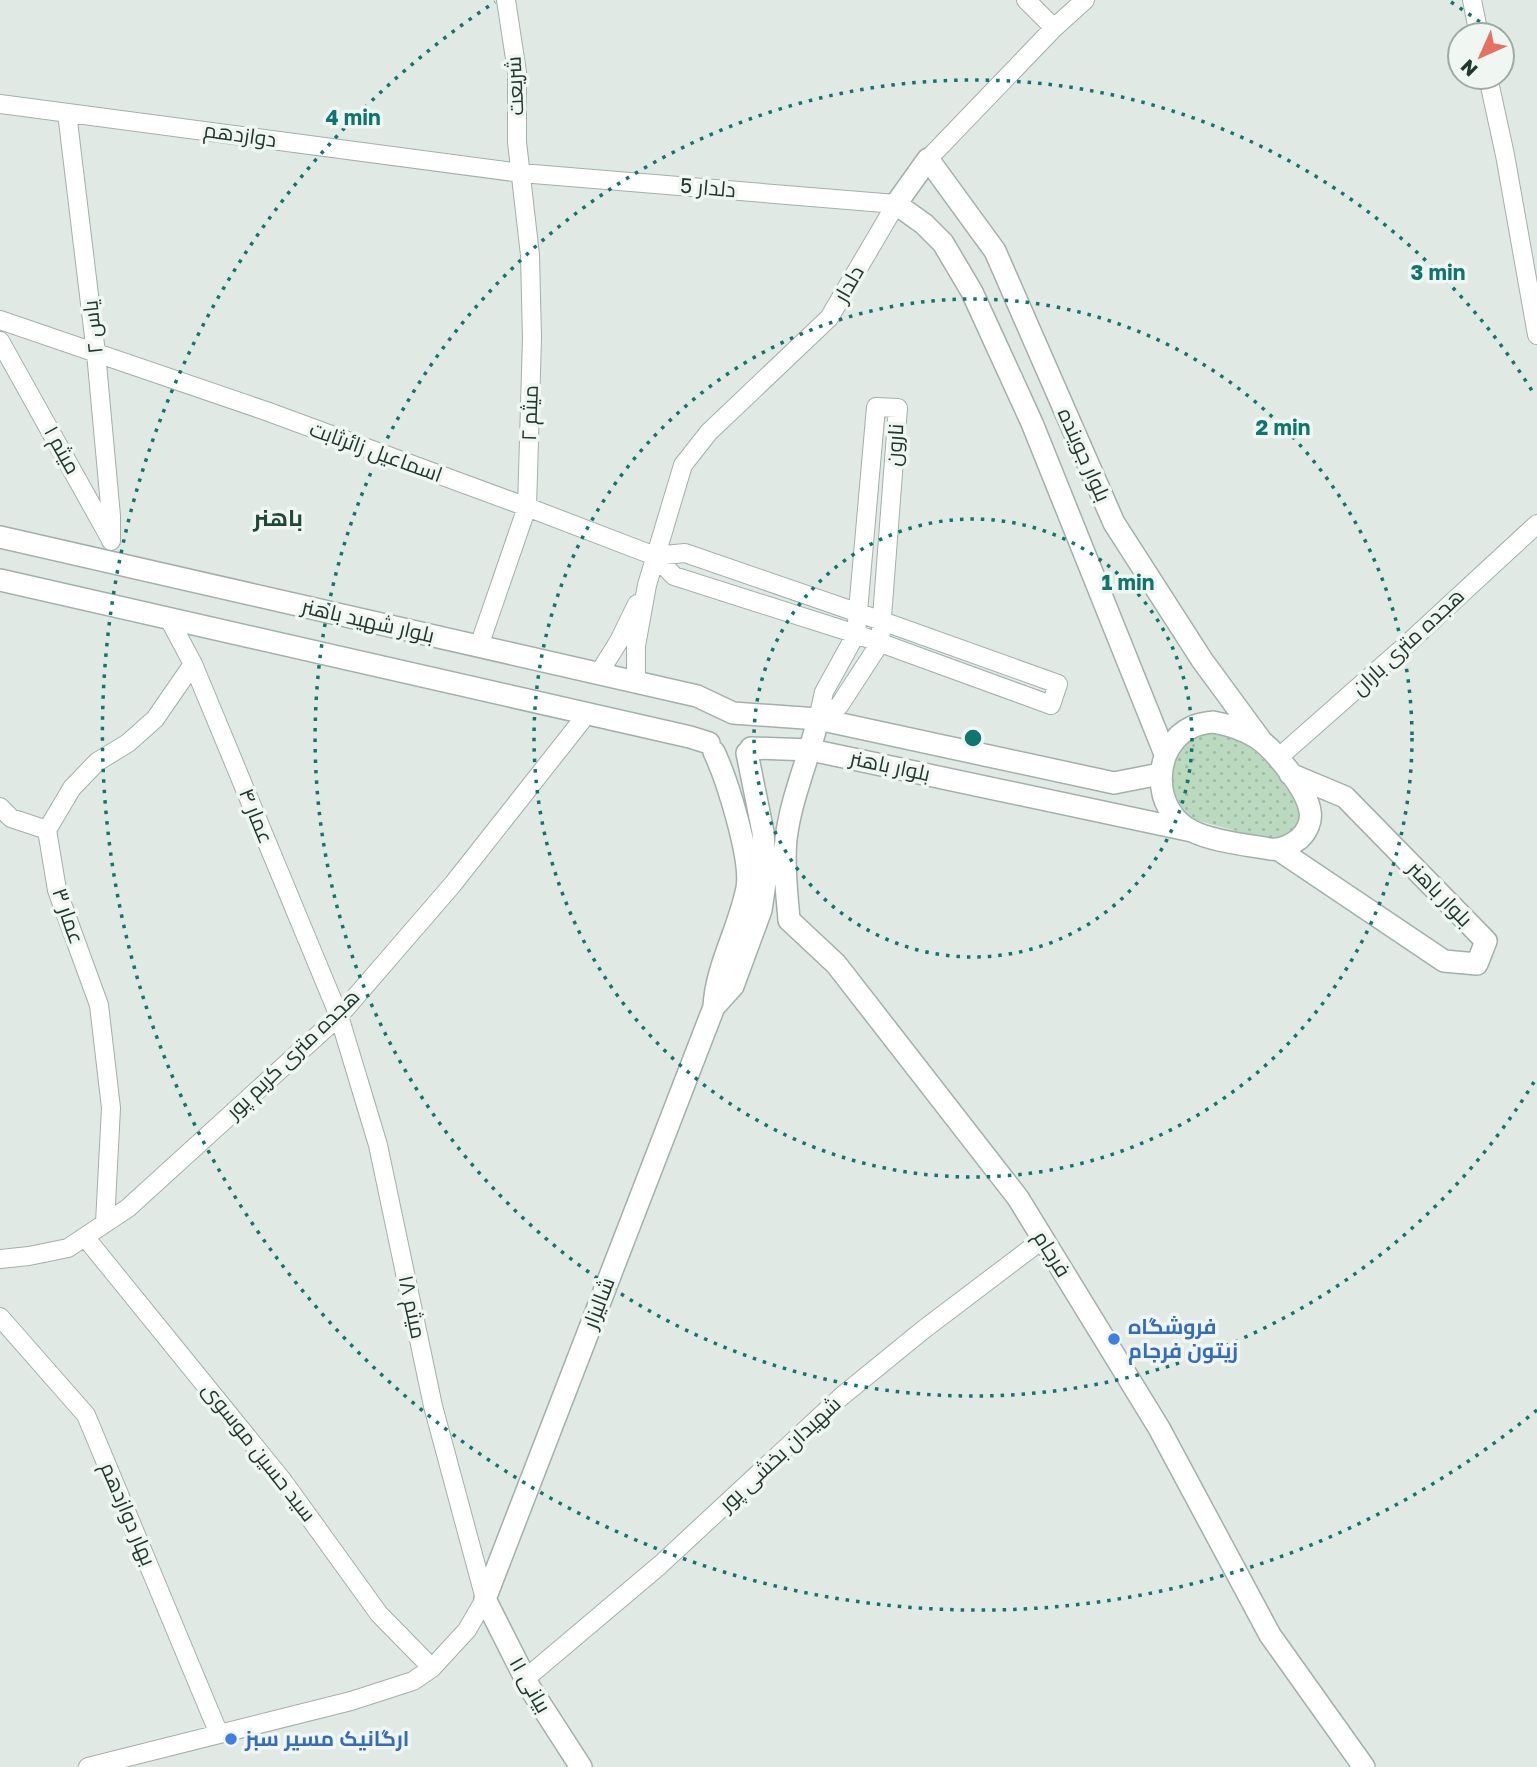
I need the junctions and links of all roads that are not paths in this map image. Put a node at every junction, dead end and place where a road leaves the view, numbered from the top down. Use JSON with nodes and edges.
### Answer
{"nodes":[{"id":1,"x":506,"y":0,"type":"edge"},
{"id":2,"x":1026,"y":0,"type":"edge"},
{"id":3,"x":1085,"y":0,"type":"edge"},
{"id":4,"x":1472,"y":0,"type":"edge"},
{"id":5,"x":1476,"y":21,"type":"edge"},
{"id":6,"x":1054,"y":28,"type":"junction"},
{"id":7,"x":1491,"y":91,"type":"edge"},
{"id":8,"x":0,"y":104,"type":"edge"},
{"id":9,"x":67,"y":113,"type":"junction"},
{"id":10,"x":928,"y":159,"type":"junction"},
{"id":11,"x":521,"y":173,"type":"junction"},
{"id":12,"x":896,"y":204,"type":"junction"},
{"id":13,"x":0,"y":320,"type":"edge"},
{"id":14,"x":1537,"y":335,"type":"edge"},
{"id":15,"x":0,"y":341,"type":"edge"},
{"id":16,"x":96,"y":353,"type":"junction"},
{"id":17,"x":527,"y":507,"type":"junction"},
{"id":18,"x":1537,"y":524,"type":"edge"},
{"id":19,"x":0,"y":537,"type":"edge"},
{"id":20,"x":112,"y":552,"type":"junction"},
{"id":21,"x":655,"y":556,"type":"junction"},
{"id":22,"x":0,"y":580,"type":"edge"},
{"id":23,"x":647,"y":585,"type":"junction"},
{"id":24,"x":858,"y":613,"type":"junction"},
{"id":25,"x":169,"y":619,"type":"junction"},
{"id":26,"x":882,"y":621,"type":"junction"},
{"id":27,"x":856,"y":634,"type":"junction"},
{"id":28,"x":880,"y":643,"type":"junction"},
{"id":29,"x":479,"y":646,"type":"junction"},
{"id":30,"x":193,"y":664,"type":"junction"},
{"id":31,"x":599,"y":673,"type":"junction"},
{"id":32,"x":636,"y":682,"type":"junction"},
{"id":33,"x":733,"y":713,"type":"junction"},
{"id":34,"x":587,"y":714,"type":"junction"},
{"id":35,"x":818,"y":719,"type":"junction"},
{"id":36,"x":1259,"y":739,"type":"junction"},
{"id":37,"x":711,"y":748,"type":"junction"},
{"id":38,"x":811,"y":750,"type":"junction"},
{"id":39,"x":749,"y":751,"type":"junction"},
{"id":40,"x":1163,"y":764,"type":"junction"},
{"id":41,"x":1284,"y":766,"type":"junction"},
{"id":42,"x":0,"y":807,"type":"edge"},
{"id":43,"x":47,"y":830,"type":"junction"},
{"id":44,"x":1192,"y":831,"type":"junction"},
{"id":45,"x":1279,"y":850,"type":"junction"},
{"id":46,"x":751,"y":906,"type":"junction"},
{"id":47,"x":789,"y":920,"type":"junction"},
{"id":48,"x":339,"y":1016,"type":"junction"},
{"id":49,"x":104,"y":1223,"type":"junction"},
{"id":50,"x":85,"y":1237,"type":"junction"},
{"id":51,"x":1043,"y":1239,"type":"junction"},
{"id":52,"x":0,"y":1259,"type":"edge"},
{"id":53,"x":0,"y":1317,"type":"edge"},
{"id":54,"x":485,"y":1599,"type":"junction"},
{"id":55,"x":432,"y":1668,"type":"junction"},
{"id":56,"x":525,"y":1679,"type":"junction"},
{"id":57,"x":219,"y":1734,"type":"junction"},
{"id":58,"x":88,"y":1767,"type":"edge"},
{"id":59,"x":581,"y":1767,"type":"edge"},
{"id":60,"x":1364,"y":1767,"type":"edge"}],
"edges":[{"from":1,"to":11,"type":"street","name":"شریعت"},
{"from":2,"to":6,"type":"street"},
{"from":3,"to":6,"type":"street","name":"دلدار"},
{"from":4,"to":5,"type":"street"},
{"from":6,"to":10,"type":"street","name":"دلدار"},
{"from":7,"to":14,"type":"street"},
{"from":8,"to":9,"type":"street","name":"دوازدهم"},
{"from":9,"to":11,"type":"street","name":"دوازدهم"},
{"from":9,"to":16,"type":"street","name":"یاس ۲"},
{"from":10,"to":12,"type":"street","name":"دلدار"},
{"from":10,"to":36,"type":"street","name":"بلوار جوینده"},
{"from":11,"to":12,"type":"street","name":"دلدار 5"},
{"from":11,"to":17,"type":"street","name":"میثم ۲"},
{"from":12,"to":21,"type":"street","name":"دلدار"},
{"from":12,"to":40,"type":"street","name":"بلوار جوینده"},
{"from":13,"to":16,"type":"street","name":"اسماعیل زائرثابت"},
{"from":15,"to":20,"type":"street","name":"میثم ۱"},
{"from":16,"to":17,"type":"street","name":"اسماعیل زائرثابت"},
{"from":16,"to":20,"type":"street","name":"یاس ۲"},
{"from":17,"to":21,"type":"street","name":"اسماعیل زائرثابت"},
{"from":17,"to":29,"type":"street","name":"میثم ۲"},
{"from":18,"to":41,"type":"street","name":"هجده متری باران"},
{"from":19,"to":20,"type":"street","name":"بلوار شهید باهنر"},
{"from":20,"to":29,"type":"street","name":"بلوار شهید باهنر"},
{"from":21,"to":23,"type":"street","name":"دلدار"},
{"from":21,"to":24,"type":"street"},
{"from":21,"to":27,"type":"street"},
{"from":22,"to":25,"type":"street","name":"بلوار شهید باهنر"},
{"from":23,"to":31,"type":"street"},
{"from":23,"to":32,"type":"street"},
{"from":24,"to":26,"type":"street"},
{"from":24,"to":26,"type":"street","name":"نارون"},
{"from":24,"to":27,"type":"street","name":"نارون"},
{"from":25,"to":30,"type":"street","name":"عمار ۴"},
{"from":25,"to":34,"type":"street","name":"بلوار شهید باهنر"},
{"from":26,"to":28,"type":"street","name":"نارون"},
{"from":26,"to":28,"type":"street"},
{"from":27,"to":28,"type":"street"},
{"from":27,"to":35,"type":"street","name":"نارون"},
{"from":28,"to":35,"type":"street","name":"نارون"},
{"from":29,"to":31,"type":"street","name":"بلوار شهید باهنر"},
{"from":30,"to":43,"type":"street"},
{"from":30,"to":48,"type":"street","name":"عمار ۴"},
{"from":31,"to":32,"type":"street","name":"بلوار شهید باهنر"},
{"from":32,"to":33,"type":"street","name":"بلوار شهید باهنر"},
{"from":33,"to":35,"type":"street","name":"بلوار باهنر"},
{"from":33,"to":37,"type":"street"},
{"from":33,"to":39,"type":"street"},
{"from":34,"to":37,"type":"street","name":"بلوار شهید باهنر"},
{"from":34,"to":48,"type":"street","name":"هجده متری کریم پور"},
{"from":35,"to":38,"type":"street"},
{"from":35,"to":40,"type":"street","name":"بلوار باهنر"},
{"from":36,"to":40,"type":"street"},
{"from":36,"to":41,"type":"street"},
{"from":37,"to":39,"type":"street"},
{"from":37,"to":46,"type":"street","name":"شالیزار"},
{"from":38,"to":39,"type":"street","name":"بلوار باهنر"},
{"from":38,"to":44,"type":"street","name":"بلوار باهنر"},
{"from":38,"to":47,"type":"street"},
{"from":39,"to":46,"type":"street","name":"شالیزار"},
{"from":40,"to":44,"type":"street"},
{"from":41,"to":45,"type":"street"},
{"from":41,"to":45,"type":"street","name":"بلوار باهنر"},
{"from":42,"to":43,"type":"street"},
{"from":43,"to":49,"type":"street","name":"عمار ۳"},
{"from":44,"to":45,"type":"street"},
{"from":46,"to":47,"type":"street"},
{"from":46,"to":54,"type":"street","name":"شالیزار"},
{"from":47,"to":51,"type":"street","name":"فرجام"},
{"from":48,"to":49,"type":"street","name":"هجده متری کریم پور"},
{"from":48,"to":54,"type":"street","name":"میثم ۱۸"},
{"from":49,"to":50,"type":"street","name":"هجده متری کریم پور"},
{"from":50,"to":52,"type":"street","name":"هجده متری کریم پور"},
{"from":50,"to":55,"type":"street","name":"سید حسین موسوی"},
{"from":51,"to":56,"type":"street","name":"شهیدان بخشی پور"},
{"from":51,"to":60,"type":"street","name":"فرجام"},
{"from":53,"to":57,"type":"street","name":"بهار دوازدهم"},
{"from":54,"to":55,"type":"street"},
{"from":54,"to":56,"type":"street","name":"بیانی ۱۱"},
{"from":55,"to":57,"type":"street"},
{"from":56,"to":59,"type":"street","name":"بیانی ۱۱"},
{"from":57,"to":58,"type":"street"}]}
